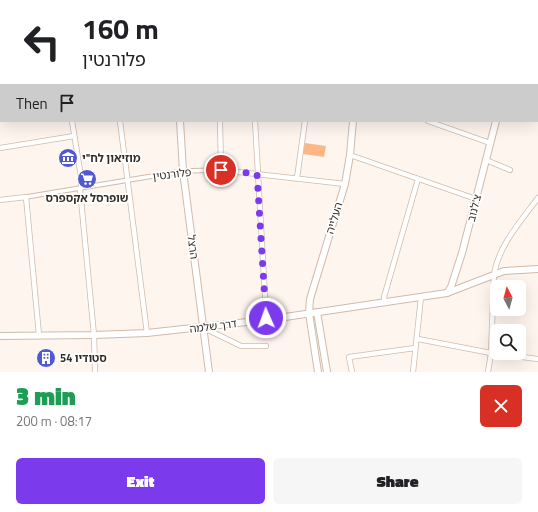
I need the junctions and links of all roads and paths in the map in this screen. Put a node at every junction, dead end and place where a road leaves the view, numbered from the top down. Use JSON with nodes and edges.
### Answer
{"nodes":[{"id":1,"x":72,"y":122,"type":"edge"},
{"id":2,"x":120,"y":122,"type":"edge"},
{"id":3,"x":180,"y":122,"type":"edge"},
{"id":4,"x":220,"y":122,"type":"edge"},
{"id":5,"x":255,"y":122,"type":"edge"},
{"id":6,"x":305,"y":122,"type":"edge"},
{"id":7,"x":353,"y":122,"type":"edge"},
{"id":8,"x":431,"y":122,"type":"edge"},
{"id":9,"x":496,"y":122,"type":"edge"},
{"id":10,"x":74,"y":136,"type":"junction"},
{"id":11,"x":490,"y":143,"type":"junction"},
{"id":12,"x":0,"y":148,"type":"edge"},
{"id":13,"x":350,"y":155,"type":"junction"},
{"id":14,"x":486,"y":160,"type":"junction"},
{"id":15,"x":221,"y":170,"type":"junction"},
{"id":16,"x":510,"y":170,"type":"dead end"},
{"id":17,"x":183,"y":171,"type":"junction"},
{"id":18,"x":257,"y":174,"type":"junction"},
{"id":19,"x":297,"y":178,"type":"junction"},
{"id":20,"x":128,"y":179,"type":"junction"},
{"id":21,"x":418,"y":179,"type":"junction"},
{"id":22,"x":345,"y":184,"type":"junction"},
{"id":23,"x":80,"y":189,"type":"junction"},
{"id":24,"x":26,"y":197,"type":"junction"},
{"id":25,"x":538,"y":198,"type":"edge"},
{"id":26,"x":476,"y":199,"type":"junction"},
{"id":27,"x":0,"y":200,"type":"edge"},
{"id":28,"x":537,"y":269,"type":"edge"},
{"id":29,"x":494,"y":274,"type":"junction"},
{"id":30,"x":494,"y":280,"type":"edge"},
{"id":31,"x":469,"y":284,"type":"junction"},
{"id":32,"x":451,"y":287,"type":"junction"},
{"id":33,"x":447,"y":293,"type":"junction"},
{"id":34,"x":421,"y":297,"type":"junction"},
{"id":35,"x":385,"y":302,"type":"junction"},
{"id":36,"x":317,"y":312,"type":"junction"},
{"id":37,"x":309,"y":313,"type":"junction"},
{"id":38,"x":265,"y":320,"type":"junction"},
{"id":39,"x":204,"y":328,"type":"junction"},
{"id":40,"x":148,"y":333,"type":"junction"},
{"id":41,"x":39,"y":335,"type":"junction"},
{"id":42,"x":0,"y":336,"type":"edge"},
{"id":43,"x":94,"y":336,"type":"junction"},
{"id":44,"x":418,"y":339,"type":"junction"},
{"id":45,"x":266,"y":346,"type":"dead end"},
{"id":46,"x":415,"y":348,"type":"junction"},
{"id":47,"x":490,"y":353,"type":"joint"},
{"id":48,"x":526,"y":358,"type":"edge"},
{"id":49,"x":538,"y":359,"type":"edge"},
{"id":50,"x":95,"y":372,"type":"edge"},
{"id":51,"x":209,"y":372,"type":"edge"},
{"id":52,"x":318,"y":372,"type":"edge"},
{"id":53,"x":327,"y":372,"type":"edge"},
{"id":54,"x":352,"y":372,"type":"edge"},
{"id":55,"x":413,"y":372,"type":"edge"},
{"id":56,"x":488,"y":372,"type":"edge"}],
"edges":[{"from":1,"to":10,"type":"street"},
{"from":2,"to":20,"type":"street"},
{"from":3,"to":17,"type":"street","name":"הרצל"},
{"from":4,"to":15,"type":"street"},
{"from":5,"to":18,"type":"street"},
{"from":6,"to":19,"type":"street"},
{"from":7,"to":13,"type":"street","name":"העלייה"},
{"from":8,"to":11,"type":"street"},
{"from":9,"to":11,"type":"street","name":"צ'לנוב"},
{"from":10,"to":12,"type":"street"},
{"from":10,"to":23,"type":"street"},
{"from":11,"to":14,"type":"street","name":"צ'לנוב"},
{"from":13,"to":21,"type":"street"},
{"from":13,"to":22,"type":"street","name":"העלייה"},
{"from":14,"to":16,"type":"street"},
{"from":14,"to":26,"type":"street","name":"צ'לנוב"},
{"from":15,"to":17,"type":"street","name":"פלורנטין"},
{"from":15,"to":18,"type":"street","name":"פלורנטין"},
{"from":17,"to":20,"type":"street","name":"פלורנטין"},
{"from":17,"to":39,"type":"street","name":"הרצל"},
{"from":18,"to":19,"type":"street","name":"פלורנטין"},
{"from":18,"to":38,"type":"street"},
{"from":19,"to":22,"type":"street","name":"פלורנטין"},
{"from":20,"to":23,"type":"street","name":"פלורנטין"},
{"from":20,"to":40,"type":"street"},
{"from":21,"to":26,"type":"street"},
{"from":21,"to":35,"type":"street"},
{"from":22,"to":37,"type":"street","name":"העלייה"},
{"from":23,"to":24,"type":"street","name":"פלורנטין"},
{"from":23,"to":43,"type":"street"},
{"from":24,"to":27,"type":"street","name":"פלורנטין"},
{"from":24,"to":41,"type":"street"},
{"from":25,"to":29,"type":"street"},
{"from":26,"to":32,"type":"street","name":"צ'לנוב"},
{"from":28,"to":29,"type":"street","name":"דרך שלמה"},
{"from":29,"to":30,"type":"street"},
{"from":29,"to":31,"type":"street","name":"דרך שלמה"},
{"from":31,"to":32,"type":"street","name":"דרך שלמה"},
{"from":31,"to":33,"type":"street","name":"דרך שלמה"},
{"from":32,"to":33,"type":"street","name":"צ'לנוב"},
{"from":33,"to":34,"type":"street","name":"דרך שלמה"},
{"from":34,"to":35,"type":"street","name":"דרך שלמה"},
{"from":34,"to":44,"type":"street"},
{"from":35,"to":36,"type":"street","name":"דרך שלמה"},
{"from":36,"to":37,"type":"street","name":"דרך שלמה"},
{"from":36,"to":53,"type":"street"},
{"from":37,"to":38,"type":"street","name":"דרך שלמה"},
{"from":37,"to":52,"type":"street","name":"העלייה"},
{"from":38,"to":39,"type":"street","name":"דרך שלמה"},
{"from":39,"to":40,"type":"street","name":"דרך שלמה"},
{"from":39,"to":45,"type":"street"},
{"from":39,"to":51,"type":"street","name":"הרצל"},
{"from":40,"to":43,"type":"street","name":"דרך שלמה"},
{"from":41,"to":42,"type":"street","name":"דרך שלמה"},
{"from":41,"to":43,"type":"street","name":"דרך שלמה"},
{"from":43,"to":50,"type":"street"},
{"from":44,"to":46,"type":"street"},
{"from":44,"to":47,"type":"street"},
{"from":46,"to":54,"type":"street"},
{"from":46,"to":55,"type":"street"},
{"from":47,"to":56,"type":"street"},
{"from":48,"to":49,"type":"street"}]}
